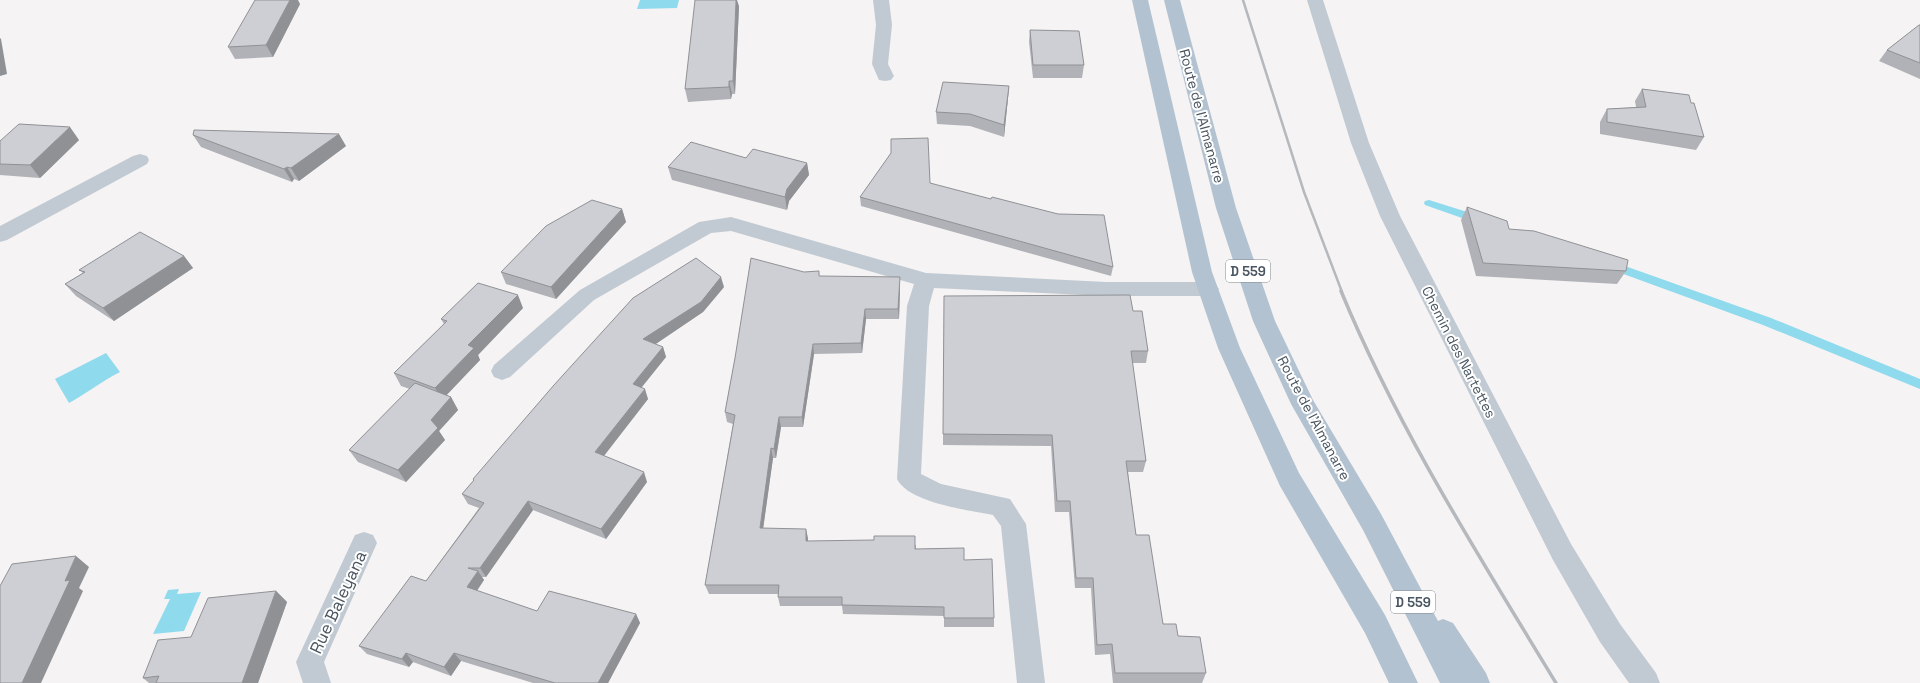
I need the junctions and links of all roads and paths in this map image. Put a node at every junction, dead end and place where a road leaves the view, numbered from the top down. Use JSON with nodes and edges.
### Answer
{"nodes":[{"id":1,"x":881,"y":0,"type":"edge"},
{"id":2,"x":1140,"y":0,"type":"edge"},
{"id":3,"x":1172,"y":0,"type":"edge"},
{"id":4,"x":1315,"y":0,"type":"edge"},
{"id":5,"x":885,"y":76,"type":"dead end"},
{"id":6,"x":140,"y":160,"type":"dead end"},
{"id":7,"x":0,"y":235,"type":"edge"},
{"id":8,"x":926,"y":280,"type":"junction"},
{"id":9,"x":1208,"y":289,"type":"junction"},
{"id":10,"x":502,"y":371,"type":"dead end"},
{"id":11,"x":1372,"y":522,"type":"junction"},
{"id":12,"x":364,"y":543,"type":"dead end"},
{"id":13,"x":317,"y":683,"type":"edge"},
{"id":14,"x":1032,"y":683,"type":"edge"},
{"id":15,"x":1404,"y":683,"type":"edge"},
{"id":16,"x":1455,"y":683,"type":"edge"},
{"id":17,"x":1476,"y":683,"type":"edge"},
{"id":18,"x":1646,"y":683,"type":"edge"}],
"edges":[{"from":1,"to":5,"type":"street"},
{"from":2,"to":9,"type":"main road","number":"D 559"},
{"from":3,"to":11,"type":"main road","name":"Route de l'Almanarre","number":"D 559"},
{"from":4,"to":18,"type":"street","name":"Chemin des Nartettes"},
{"from":6,"to":7,"type":"street"},
{"from":8,"to":9,"type":"street"},
{"from":8,"to":10,"type":"street"},
{"from":8,"to":14,"type":"street"},
{"from":9,"to":15,"type":"main road","number":"D 559"},
{"from":11,"to":16,"type":"main road","name":"Route de l'Almanarre","number":"D 559"},
{"from":11,"to":17,"type":"main road"},
{"from":12,"to":13,"type":"street","name":"Rue Baleyana"}]}
